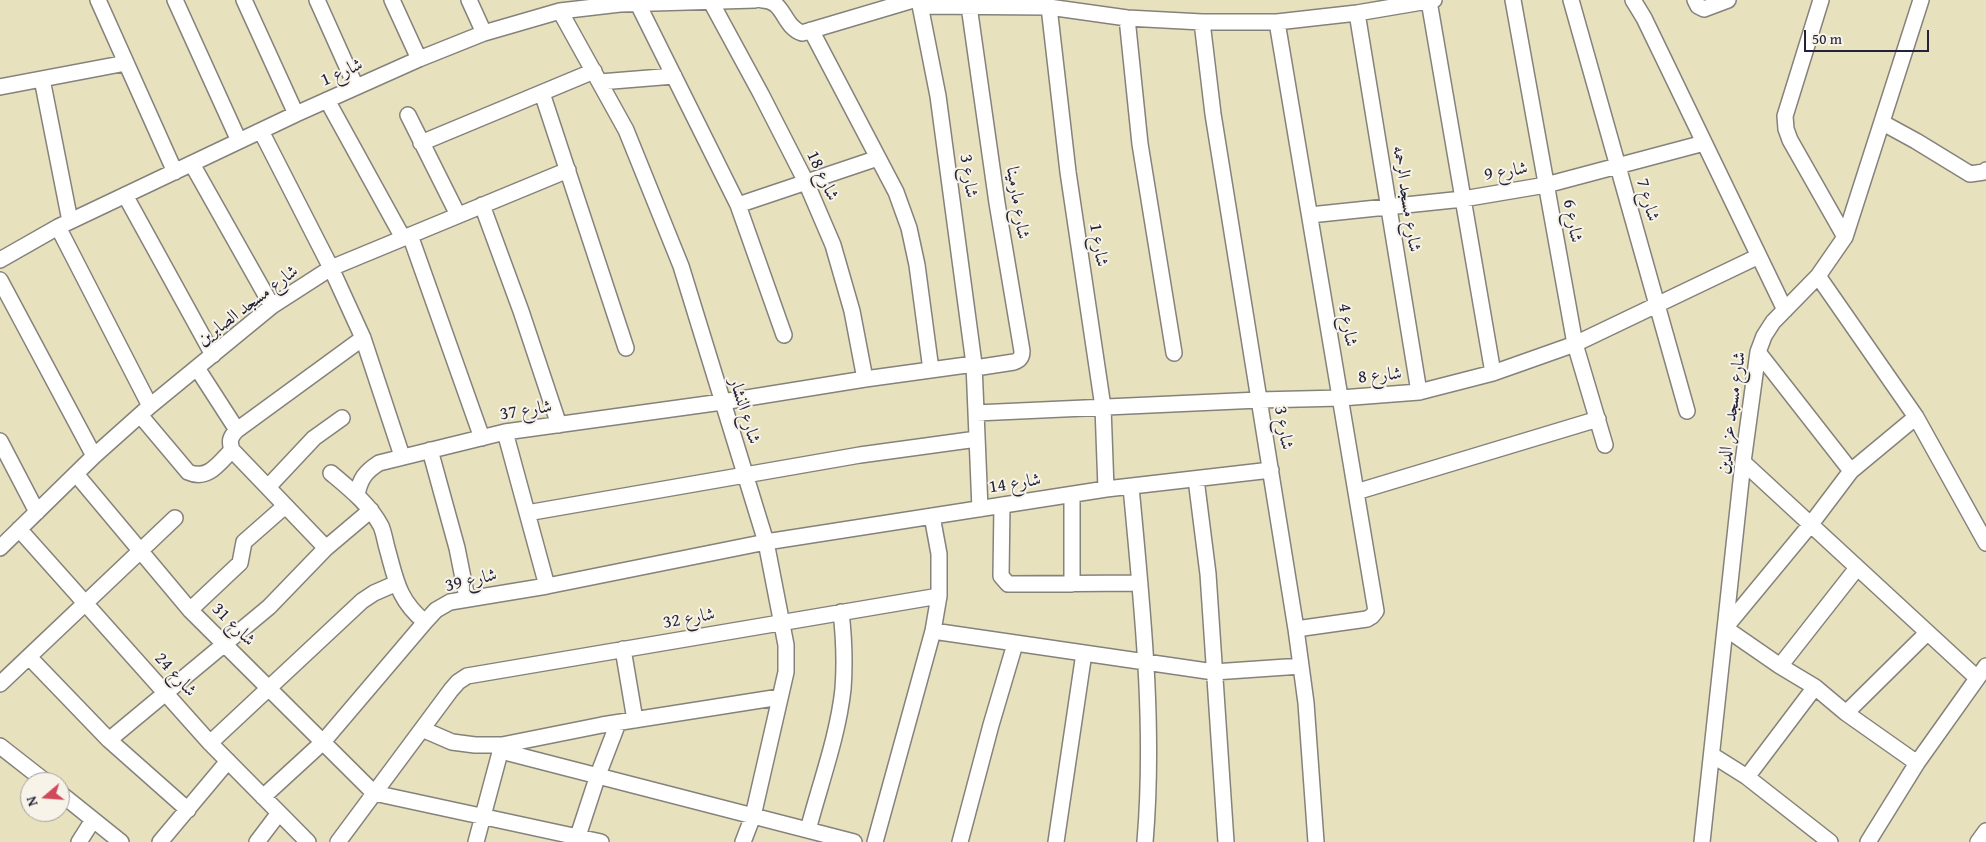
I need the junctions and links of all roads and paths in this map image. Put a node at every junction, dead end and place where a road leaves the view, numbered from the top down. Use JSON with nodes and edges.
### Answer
{"nodes":[{"id":1,"x":98,"y":0,"type":"edge"},
{"id":2,"x":175,"y":0,"type":"edge"},
{"id":3,"x":244,"y":0,"type":"edge"},
{"id":4,"x":317,"y":0,"type":"edge"},
{"id":5,"x":392,"y":0,"type":"edge"},
{"id":6,"x":469,"y":0,"type":"edge"},
{"id":7,"x":755,"y":0,"type":"edge"},
{"id":8,"x":762,"y":0,"type":"edge"},
{"id":9,"x":1431,"y":0,"type":"edge"},
{"id":10,"x":1513,"y":0,"type":"edge"},
{"id":11,"x":1571,"y":0,"type":"edge"},
{"id":12,"x":1633,"y":0,"type":"edge"},
{"id":13,"x":1694,"y":0,"type":"edge"},
{"id":14,"x":1728,"y":0,"type":"edge"},
{"id":15,"x":1821,"y":0,"type":"edge"},
{"id":16,"x":1921,"y":0,"type":"edge"},
{"id":17,"x":720,"y":1,"type":"edge"},
{"id":18,"x":620,"y":2,"type":"edge"},
{"id":19,"x":917,"y":2,"type":"edge"},
{"id":20,"x":638,"y":4,"type":"junction"},
{"id":21,"x":969,"y":6,"type":"junction"},
{"id":22,"x":1049,"y":7,"type":"junction"},
{"id":23,"x":552,"y":8,"type":"edge"},
{"id":24,"x":1357,"y":13,"type":"junction"},
{"id":25,"x":1127,"y":18,"type":"junction"},
{"id":26,"x":1202,"y":22,"type":"junction"},
{"id":27,"x":1277,"y":22,"type":"junction"},
{"id":28,"x":811,"y":30,"type":"junction"},
{"id":29,"x":484,"y":33,"type":"junction"},
{"id":30,"x":419,"y":59,"type":"junction"},
{"id":31,"x":126,"y":62,"type":"junction"},
{"id":32,"x":674,"y":76,"type":"junction"},
{"id":33,"x":597,"y":77,"type":"junction"},
{"id":34,"x":42,"y":79,"type":"junction"},
{"id":35,"x":0,"y":87,"type":"edge"},
{"id":36,"x":356,"y":87,"type":"junction"},
{"id":37,"x":542,"y":93,"type":"junction"},
{"id":38,"x":327,"y":100,"type":"junction"},
{"id":39,"x":296,"y":114,"type":"junction"},
{"id":40,"x":408,"y":115,"type":"dead end"},
{"id":41,"x":1883,"y":123,"type":"junction"},
{"id":42,"x":261,"y":131,"type":"junction"},
{"id":43,"x":240,"y":141,"type":"junction"},
{"id":44,"x":422,"y":143,"type":"junction"},
{"id":45,"x":1704,"y":143,"type":"junction"},
{"id":46,"x":878,"y":158,"type":"junction"},
{"id":47,"x":192,"y":164,"type":"junction"},
{"id":48,"x":1618,"y":166,"type":"junction"},
{"id":49,"x":568,"y":170,"type":"junction"},
{"id":50,"x":1986,"y":170,"type":"edge"},
{"id":51,"x":175,"y":172,"type":"junction"},
{"id":52,"x":806,"y":182,"type":"junction"},
{"id":53,"x":1546,"y":185,"type":"junction"},
{"id":54,"x":125,"y":195,"type":"junction"},
{"id":55,"x":1463,"y":198,"type":"junction"},
{"id":56,"x":482,"y":205,"type":"junction"},
{"id":57,"x":738,"y":205,"type":"junction"},
{"id":58,"x":1388,"y":207,"type":"junction"},
{"id":59,"x":458,"y":215,"type":"junction"},
{"id":60,"x":1310,"y":215,"type":"junction"},
{"id":61,"x":64,"y":224,"type":"junction"},
{"id":62,"x":407,"y":237,"type":"junction"},
{"id":63,"x":1845,"y":237,"type":"junction"},
{"id":64,"x":1759,"y":256,"type":"junction"},
{"id":65,"x":0,"y":260,"type":"edge"},
{"id":66,"x":331,"y":268,"type":"junction"},
{"id":67,"x":1818,"y":276,"type":"junction"},
{"id":68,"x":0,"y":280,"type":"edge"},
{"id":69,"x":1657,"y":304,"type":"junction"},
{"id":70,"x":272,"y":306,"type":"junction"},
{"id":71,"x":1785,"y":310,"type":"junction"},
{"id":72,"x":784,"y":335,"type":"dead end"},
{"id":73,"x":363,"y":338,"type":"junction"},
{"id":74,"x":1575,"y":344,"type":"junction"},
{"id":75,"x":626,"y":348,"type":"dead end"},
{"id":76,"x":1758,"y":352,"type":"junction"},
{"id":77,"x":1174,"y":353,"type":"dead end"},
{"id":78,"x":213,"y":355,"type":"junction"},
{"id":79,"x":974,"y":366,"type":"junction"},
{"id":80,"x":196,"y":368,"type":"junction"},
{"id":81,"x":932,"y":370,"type":"junction"},
{"id":82,"x":1493,"y":373,"type":"junction"},
{"id":83,"x":865,"y":379,"type":"junction"},
{"id":84,"x":1419,"y":392,"type":"junction"},
{"id":85,"x":1340,"y":398,"type":"junction"},
{"id":86,"x":1259,"y":400,"type":"junction"},
{"id":87,"x":722,"y":402,"type":"junction"},
{"id":88,"x":1103,"y":407,"type":"junction"},
{"id":89,"x":145,"y":410,"type":"junction"},
{"id":90,"x":1687,"y":411,"type":"dead end"},
{"id":91,"x":976,"y":413,"type":"junction"},
{"id":92,"x":1916,"y":417,"type":"junction"},
{"id":93,"x":342,"y":418,"type":"dead end"},
{"id":94,"x":1598,"y":419,"type":"junction"},
{"id":95,"x":559,"y":425,"type":"junction"},
{"id":96,"x":237,"y":430,"type":"junction"},
{"id":97,"x":505,"y":432,"type":"junction"},
{"id":98,"x":482,"y":438,"type":"junction"},
{"id":99,"x":978,"y":439,"type":"junction"},
{"id":100,"x":0,"y":441,"type":"edge"},
{"id":101,"x":1605,"y":445,"type":"dead end"},
{"id":102,"x":232,"y":450,"type":"junction"},
{"id":103,"x":430,"y":450,"type":"junction"},
{"id":104,"x":94,"y":456,"type":"junction"},
{"id":105,"x":402,"y":456,"type":"junction"},
{"id":106,"x":1743,"y":462,"type":"junction"},
{"id":107,"x":1270,"y":470,"type":"junction"},
{"id":108,"x":1851,"y":471,"type":"junction"},
{"id":109,"x":331,"y":472,"type":"dead end"},
{"id":110,"x":76,"y":474,"type":"junction"},
{"id":111,"x":744,"y":475,"type":"junction"},
{"id":112,"x":1196,"y":479,"type":"junction"},
{"id":113,"x":268,"y":487,"type":"junction"},
{"id":114,"x":1132,"y":487,"type":"junction"},
{"id":115,"x":1106,"y":490,"type":"junction"},
{"id":116,"x":1356,"y":492,"type":"junction"},
{"id":117,"x":1072,"y":494,"type":"junction"},
{"id":118,"x":357,"y":495,"type":"junction"},
{"id":119,"x":1002,"y":505,"type":"junction"},
{"id":120,"x":285,"y":506,"type":"junction"},
{"id":121,"x":980,"y":509,"type":"junction"},
{"id":122,"x":371,"y":510,"type":"junction"},
{"id":123,"x":37,"y":512,"type":"junction"},
{"id":124,"x":527,"y":513,"type":"junction"},
{"id":125,"x":932,"y":516,"type":"junction"},
{"id":126,"x":175,"y":518,"type":"dead end"},
{"id":127,"x":1811,"y":524,"type":"junction"},
{"id":128,"x":19,"y":529,"type":"junction"},
{"id":129,"x":766,"y":542,"type":"junction"},
{"id":130,"x":1986,"y":543,"type":"edge"},
{"id":131,"x":0,"y":548,"type":"edge"},
{"id":132,"x":326,"y":548,"type":"junction"},
{"id":133,"x":141,"y":552,"type":"junction"},
{"id":134,"x":1857,"y":568,"type":"junction"},
{"id":135,"x":397,"y":583,"type":"junction"},
{"id":136,"x":1140,"y":583,"type":"junction"},
{"id":137,"x":1072,"y":584,"type":"junction"},
{"id":138,"x":547,"y":586,"type":"junction"},
{"id":139,"x":939,"y":596,"type":"junction"},
{"id":140,"x":467,"y":598,"type":"junction"},
{"id":141,"x":85,"y":604,"type":"junction"},
{"id":142,"x":190,"y":610,"type":"junction"},
{"id":143,"x":841,"y":612,"type":"junction"},
{"id":144,"x":425,"y":622,"type":"junction"},
{"id":145,"x":782,"y":622,"type":"junction"},
{"id":146,"x":1726,"y":628,"type":"junction"},
{"id":147,"x":1296,"y":629,"type":"junction"},
{"id":148,"x":933,"y":631,"type":"junction"},
{"id":149,"x":1927,"y":633,"type":"junction"},
{"id":150,"x":225,"y":644,"type":"junction"},
{"id":151,"x":1015,"y":644,"type":"junction"},
{"id":152,"x":623,"y":649,"type":"junction"},
{"id":153,"x":1084,"y":654,"type":"junction"},
{"id":154,"x":29,"y":657,"type":"junction"},
{"id":155,"x":1147,"y":662,"type":"junction"},
{"id":156,"x":1301,"y":666,"type":"junction"},
{"id":157,"x":1780,"y":666,"type":"junction"},
{"id":158,"x":1214,"y":672,"type":"junction"},
{"id":159,"x":1982,"y":672,"type":"edge"},
{"id":160,"x":0,"y":684,"type":"edge"},
{"id":161,"x":1815,"y":687,"type":"junction"},
{"id":162,"x":269,"y":688,"type":"junction"},
{"id":163,"x":166,"y":693,"type":"junction"},
{"id":164,"x":780,"y":697,"type":"junction"},
{"id":165,"x":1846,"y":713,"type":"junction"},
{"id":166,"x":635,"y":720,"type":"junction"},
{"id":167,"x":618,"y":723,"type":"junction"},
{"id":168,"x":422,"y":729,"type":"junction"},
{"id":169,"x":109,"y":740,"type":"junction"},
{"id":170,"x":323,"y":742,"type":"junction"},
{"id":171,"x":210,"y":743,"type":"junction"},
{"id":172,"x":0,"y":747,"type":"edge"},
{"id":173,"x":502,"y":748,"type":"junction"},
{"id":174,"x":1712,"y":755,"type":"junction"},
{"id":175,"x":228,"y":762,"type":"junction"},
{"id":176,"x":1917,"y":763,"type":"junction"},
{"id":177,"x":33,"y":772,"type":"edge"},
{"id":178,"x":598,"y":775,"type":"junction"},
{"id":179,"x":1747,"y":777,"type":"junction"},
{"id":180,"x":374,"y":793,"type":"junction"},
{"id":181,"x":263,"y":797,"type":"junction"},
{"id":182,"x":70,"y":802,"type":"edge"},
{"id":183,"x":188,"y":810,"type":"junction"},
{"id":184,"x":279,"y":813,"type":"junction"},
{"id":185,"x":753,"y":816,"type":"junction"},
{"id":186,"x":484,"y":818,"type":"junction"},
{"id":187,"x":93,"y":820,"type":"junction"},
{"id":188,"x":808,"y":830,"type":"junction"},
{"id":189,"x":1986,"y":831,"type":"edge"},
{"id":190,"x":578,"y":836,"type":"junction"},
{"id":191,"x":79,"y":842,"type":"edge"},
{"id":192,"x":121,"y":842,"type":"edge"},
{"id":193,"x":160,"y":842,"type":"edge"},
{"id":194,"x":257,"y":842,"type":"edge"},
{"id":195,"x":308,"y":842,"type":"edge"},
{"id":196,"x":338,"y":842,"type":"edge"},
{"id":197,"x":476,"y":842,"type":"edge"},
{"id":198,"x":601,"y":842,"type":"edge"},
{"id":199,"x":743,"y":842,"type":"edge"},
{"id":200,"x":854,"y":842,"type":"edge"},
{"id":201,"x":875,"y":842,"type":"edge"},
{"id":202,"x":960,"y":842,"type":"edge"},
{"id":203,"x":1056,"y":842,"type":"edge"},
{"id":204,"x":1145,"y":842,"type":"edge"},
{"id":205,"x":1226,"y":842,"type":"edge"},
{"id":206,"x":1316,"y":842,"type":"edge"},
{"id":207,"x":1702,"y":842,"type":"edge"},
{"id":208,"x":1830,"y":842,"type":"edge"},
{"id":209,"x":1868,"y":842,"type":"edge"},
{"id":210,"x":1978,"y":842,"type":"edge"}],
"edges":[{"from":1,"to":31,"type":"street"},
{"from":2,"to":43,"type":"street"},
{"from":3,"to":39,"type":"street"},
{"from":4,"to":36,"type":"street"},
{"from":5,"to":30,"type":"street"},
{"from":6,"to":29,"type":"street"},
{"from":7,"to":17,"type":"street","name":"شارع 1"},
{"from":8,"to":28,"type":"street"},
{"from":9,"to":24,"type":"street"},
{"from":9,"to":55,"type":"street"},
{"from":10,"to":53,"type":"street","name":"شارع 6"},
{"from":11,"to":48,"type":"street","name":"شارع 7"},
{"from":12,"to":45,"type":"street"},
{"from":13,"to":14,"type":"street"},
{"from":15,"to":63,"type":"street"},
{"from":16,"to":41,"type":"street","name":"شارع مسجد عز الدين"},
{"from":17,"to":20,"type":"street","name":"شارع 1"},
{"from":17,"to":52,"type":"street","name":"شارع 18"},
{"from":18,"to":20,"type":"street","name":"شارع 1"},
{"from":18,"to":23,"type":"street","name":"شارع 1"},
{"from":19,"to":21,"type":"street"},
{"from":19,"to":28,"type":"street"},
{"from":19,"to":79,"type":"street","name":"شارع 3"},
{"from":20,"to":32,"type":"street"},
{"from":21,"to":22,"type":"street"},
{"from":21,"to":79,"type":"street","name":"شارع مارمينا"},
{"from":22,"to":25,"type":"street"},
{"from":22,"to":88,"type":"street","name":"شارع 1"},
{"from":23,"to":29,"type":"street","name":"شارع 1"},
{"from":23,"to":33,"type":"street","name":"شارع النشار"},
{"from":24,"to":27,"type":"street"},
{"from":24,"to":58,"type":"street","name":"شارع مسجد الرحمه"},
{"from":25,"to":26,"type":"street"},
{"from":25,"to":77,"type":"street"},
{"from":26,"to":27,"type":"street"},
{"from":26,"to":86,"type":"street","name":"شارع 3"},
{"from":27,"to":60,"type":"street","name":"شارع 4"},
{"from":28,"to":46,"type":"street"},
{"from":29,"to":30,"type":"street","name":"شارع 1"},
{"from":30,"to":36,"type":"street","name":"شارع 1"},
{"from":31,"to":34,"type":"street"},
{"from":31,"to":51,"type":"street"},
{"from":32,"to":33,"type":"street"},
{"from":32,"to":57,"type":"street"},
{"from":33,"to":37,"type":"street"},
{"from":33,"to":87,"type":"street","name":"شارع النشار"},
{"from":34,"to":35,"type":"street"},
{"from":34,"to":61,"type":"street"},
{"from":36,"to":38,"type":"street","name":"شارع 1"},
{"from":37,"to":44,"type":"street"},
{"from":37,"to":49,"type":"street"},
{"from":38,"to":39,"type":"street","name":"شارع 1"},
{"from":38,"to":62,"type":"street"},
{"from":39,"to":42,"type":"street","name":"شارع 1"},
{"from":40,"to":44,"type":"street"},
{"from":41,"to":50,"type":"street"},
{"from":41,"to":63,"type":"street","name":"شارع مسجد عز الدين"},
{"from":42,"to":43,"type":"street","name":"شارع 1"},
{"from":42,"to":66,"type":"street"},
{"from":43,"to":47,"type":"street","name":"شارع 1"},
{"from":44,"to":59,"type":"street"},
{"from":45,"to":48,"type":"street","name":"شارع 9"},
{"from":45,"to":64,"type":"street"},
{"from":46,"to":52,"type":"street"},
{"from":46,"to":81,"type":"street"},
{"from":47,"to":51,"type":"street","name":"شارع 1"},
{"from":47,"to":70,"type":"street"},
{"from":48,"to":53,"type":"street","name":"شارع 9"},
{"from":48,"to":69,"type":"street","name":"شارع 7"},
{"from":49,"to":56,"type":"street","name":"شارع مسجد الصابرين"},
{"from":49,"to":75,"type":"street"},
{"from":51,"to":54,"type":"street","name":"شارع 1"},
{"from":52,"to":57,"type":"street"},
{"from":52,"to":83,"type":"street","name":"شارع 18"},
{"from":53,"to":55,"type":"street","name":"شارع 9"},
{"from":53,"to":74,"type":"street","name":"شارع 6"},
{"from":54,"to":61,"type":"street","name":"شارع 1"},
{"from":54,"to":78,"type":"street"},
{"from":55,"to":58,"type":"street","name":"شارع 9"},
{"from":55,"to":82,"type":"street"},
{"from":56,"to":59,"type":"street","name":"شارع مسجد الصابرين"},
{"from":56,"to":95,"type":"street"},
{"from":57,"to":72,"type":"street"},
{"from":58,"to":60,"type":"street","name":"شارع 9"},
{"from":58,"to":84,"type":"street","name":"شارع مسجد الرحمه"},
{"from":59,"to":62,"type":"street","name":"شارع مسجد الصابرين"},
{"from":60,"to":85,"type":"street","name":"شارع 4"},
{"from":61,"to":65,"type":"street","name":"شارع 1"},
{"from":61,"to":89,"type":"street"},
{"from":62,"to":66,"type":"street","name":"شارع مسجد الصابرين"},
{"from":62,"to":98,"type":"street"},
{"from":63,"to":67,"type":"street","name":"شارع مسجد عز الدين"},
{"from":64,"to":69,"type":"street","name":"شارع 8"},
{"from":64,"to":71,"type":"street"},
{"from":66,"to":70,"type":"street","name":"شارع مسجد الصابرين"},
{"from":66,"to":73,"type":"street"},
{"from":67,"to":71,"type":"street","name":"شارع مسجد عز الدين"},
{"from":67,"to":92,"type":"street"},
{"from":68,"to":104,"type":"street"},
{"from":69,"to":74,"type":"street","name":"شارع 8"},
{"from":69,"to":90,"type":"street","name":"شارع 7"},
{"from":70,"to":78,"type":"street","name":"شارع مسجد الصابرين"},
{"from":71,"to":76,"type":"street","name":"شارع مسجد عز الدين"},
{"from":73,"to":96,"type":"street"},
{"from":73,"to":105,"type":"street"},
{"from":74,"to":82,"type":"street","name":"شارع 8"},
{"from":74,"to":94,"type":"street","name":"شارع 6"},
{"from":76,"to":106,"type":"street","name":"شارع مسجد عز الدين"},
{"from":76,"to":108,"type":"street"},
{"from":78,"to":80,"type":"street","name":"شارع مسجد الصابرين"},
{"from":79,"to":81,"type":"street","name":"شارع 37"},
{"from":79,"to":91,"type":"street","name":"شارع 3"},
{"from":80,"to":89,"type":"street","name":"شارع مسجد الصابرين"},
{"from":80,"to":96,"type":"street"},
{"from":81,"to":83,"type":"street","name":"شارع 37"},
{"from":82,"to":84,"type":"street","name":"شارع 8"},
{"from":83,"to":87,"type":"street","name":"شارع 37"},
{"from":84,"to":85,"type":"street","name":"شارع 8"},
{"from":85,"to":86,"type":"street","name":"شارع 8"},
{"from":85,"to":116,"type":"street","name":"شارع 4"},
{"from":86,"to":88,"type":"street","name":"شارع 8"},
{"from":86,"to":107,"type":"street","name":"شارع 3"},
{"from":87,"to":95,"type":"street","name":"شارع 37"},
{"from":87,"to":111,"type":"street","name":"شارع النشار"},
{"from":88,"to":91,"type":"street","name":"شارع 8"},
{"from":88,"to":115,"type":"street","name":"شارع 1"},
{"from":89,"to":102,"type":"street"},
{"from":89,"to":104,"type":"street","name":"شارع مسجد الصابرين"},
{"from":91,"to":99,"type":"street","name":"شارع 3"},
{"from":92,"to":108,"type":"street"},
{"from":92,"to":130,"type":"street"},
{"from":93,"to":113,"type":"street"},
{"from":94,"to":101,"type":"street","name":"شارع 6"},
{"from":94,"to":116,"type":"street"},
{"from":95,"to":97,"type":"street","name":"شارع 37"},
{"from":96,"to":102,"type":"street"},
{"from":97,"to":98,"type":"street","name":"شارع 37"},
{"from":97,"to":124,"type":"street"},
{"from":98,"to":103,"type":"street","name":"شارع 37"},
{"from":99,"to":111,"type":"street"},
{"from":99,"to":121,"type":"street","name":"شارع 3"},
{"from":100,"to":123,"type":"street"},
{"from":102,"to":113,"type":"street"},
{"from":103,"to":105,"type":"street","name":"شارع 37"},
{"from":103,"to":140,"type":"street"},
{"from":104,"to":110,"type":"street","name":"شارع مسجد الصابرين"},
{"from":105,"to":118,"type":"street","name":"شارع 37"},
{"from":106,"to":127,"type":"street"},
{"from":106,"to":146,"type":"street","name":"شارع مسجد عز الدين"},
{"from":107,"to":112,"type":"street","name":"شارع 14"},
{"from":107,"to":147,"type":"street","name":"شارع 3"},
{"from":108,"to":127,"type":"street"},
{"from":109,"to":118,"type":"street"},
{"from":110,"to":123,"type":"street","name":"شارع مسجد الصابرين"},
{"from":110,"to":133,"type":"street","name":"شارع 31"},
{"from":111,"to":124,"type":"street"},
{"from":111,"to":129,"type":"street","name":"شارع النشار"},
{"from":112,"to":114,"type":"street","name":"شارع 14"},
{"from":112,"to":158,"type":"street"},
{"from":113,"to":120,"type":"street"},
{"from":114,"to":115,"type":"street","name":"شارع 14"},
{"from":114,"to":136,"type":"street"},
{"from":115,"to":117,"type":"street","name":"شارع 14"},
{"from":116,"to":147,"type":"street","name":"شارع 4"},
{"from":117,"to":119,"type":"street","name":"شارع 14"},
{"from":117,"to":137,"type":"street"},
{"from":118,"to":122,"type":"street"},
{"from":119,"to":121,"type":"street","name":"شارع 14"},
{"from":119,"to":137,"type":"street"},
{"from":120,"to":132,"type":"street"},
{"from":120,"to":142,"type":"street"},
{"from":121,"to":125,"type":"street","name":"شارع 14"},
{"from":122,"to":132,"type":"street"},
{"from":122,"to":135,"type":"street"},
{"from":123,"to":128,"type":"street","name":"شارع مسجد الصابرين"},
{"from":124,"to":138,"type":"street"},
{"from":125,"to":129,"type":"street","name":"شارع 14"},
{"from":125,"to":139,"type":"street"},
{"from":126,"to":133,"type":"street"},
{"from":127,"to":134,"type":"street"},
{"from":127,"to":146,"type":"street"},
{"from":128,"to":131,"type":"street","name":"شارع مسجد الصابرين"},
{"from":128,"to":141,"type":"street","name":"شارع 24"},
{"from":129,"to":138,"type":"street","name":"شارع 39"},
{"from":129,"to":145,"type":"street","name":"شارع النشار"},
{"from":132,"to":150,"type":"street"},
{"from":133,"to":141,"type":"street"},
{"from":133,"to":142,"type":"street","name":"شارع 31"},
{"from":134,"to":149,"type":"street"},
{"from":134,"to":157,"type":"street"},
{"from":135,"to":144,"type":"street"},
{"from":135,"to":162,"type":"street"},
{"from":136,"to":137,"type":"street"},
{"from":136,"to":155,"type":"street"},
{"from":138,"to":140,"type":"street","name":"شارع 39"},
{"from":139,"to":143,"type":"street","name":"شارع 32"},
{"from":139,"to":148,"type":"street"},
{"from":140,"to":144,"type":"street","name":"شارع 39"},
{"from":141,"to":154,"type":"street"},
{"from":141,"to":163,"type":"street","name":"شارع 24"},
{"from":142,"to":150,"type":"street","name":"شارع 31"},
{"from":143,"to":145,"type":"street","name":"شارع 32"},
{"from":143,"to":188,"type":"street"},
{"from":144,"to":170,"type":"street","name":"شارع 39"},
{"from":145,"to":152,"type":"street","name":"شارع 32"},
{"from":145,"to":164,"type":"street","name":"شارع النشار"},
{"from":146,"to":157,"type":"street"},
{"from":146,"to":174,"type":"street","name":"شارع مسجد عز الدين"},
{"from":147,"to":156,"type":"street","name":"شارع 3"},
{"from":148,"to":151,"type":"street"},
{"from":148,"to":201,"type":"street"},
{"from":149,"to":159,"type":"street"},
{"from":149,"to":165,"type":"street"},
{"from":150,"to":162,"type":"street","name":"شارع 31"},
{"from":150,"to":163,"type":"street"},
{"from":151,"to":153,"type":"street"},
{"from":151,"to":202,"type":"street"},
{"from":152,"to":166,"type":"street"},
{"from":152,"to":168,"type":"street","name":"شارع 32"},
{"from":153,"to":155,"type":"street"},
{"from":153,"to":203,"type":"street"},
{"from":154,"to":160,"type":"street"},
{"from":154,"to":169,"type":"street"},
{"from":155,"to":158,"type":"street"},
{"from":155,"to":204,"type":"street"},
{"from":156,"to":158,"type":"street"},
{"from":156,"to":206,"type":"street","name":"شارع 3"},
{"from":157,"to":161,"type":"street"},
{"from":158,"to":205,"type":"street"},
{"from":159,"to":176,"type":"street"},
{"from":161,"to":165,"type":"street"},
{"from":161,"to":179,"type":"street"},
{"from":162,"to":170,"type":"street","name":"شارع 31"},
{"from":162,"to":171,"type":"street"},
{"from":163,"to":169,"type":"street"},
{"from":163,"to":171,"type":"street","name":"شارع 24"},
{"from":164,"to":166,"type":"street"},
{"from":164,"to":185,"type":"street","name":"شارع النشار"},
{"from":165,"to":176,"type":"street"},
{"from":166,"to":167,"type":"street"},
{"from":167,"to":173,"type":"street"},
{"from":167,"to":178,"type":"street"},
{"from":168,"to":173,"type":"street"},
{"from":168,"to":180,"type":"street","name":"شارع 32"},
{"from":169,"to":183,"type":"street"},
{"from":170,"to":180,"type":"street","name":"شارع 31"},
{"from":170,"to":181,"type":"street","name":"شارع 39"},
{"from":171,"to":175,"type":"street","name":"شارع 24"},
{"from":172,"to":177,"type":"street"},
{"from":173,"to":178,"type":"street"},
{"from":173,"to":186,"type":"street"},
{"from":174,"to":179,"type":"street"},
{"from":174,"to":207,"type":"street","name":"شارع مسجد عز الدين"},
{"from":175,"to":181,"type":"street","name":"شارع 24"},
{"from":175,"to":183,"type":"street"},
{"from":176,"to":209,"type":"street"},
{"from":178,"to":185,"type":"street"},
{"from":178,"to":190,"type":"street"},
{"from":179,"to":208,"type":"street"},
{"from":180,"to":186,"type":"street"},
{"from":180,"to":196,"type":"street","name":"شارع 32"},
{"from":181,"to":184,"type":"street","name":"شارع 24"},
{"from":182,"to":187,"type":"street"},
{"from":183,"to":193,"type":"street"},
{"from":184,"to":194,"type":"street"},
{"from":184,"to":195,"type":"street","name":"شارع 24"},
{"from":185,"to":188,"type":"street"},
{"from":185,"to":199,"type":"street","name":"شارع النشار"},
{"from":186,"to":190,"type":"street"},
{"from":186,"to":197,"type":"street"},
{"from":187,"to":191,"type":"street"},
{"from":187,"to":192,"type":"street"},
{"from":188,"to":200,"type":"street"},
{"from":189,"to":210,"type":"street"},
{"from":190,"to":198,"type":"street"}]}
